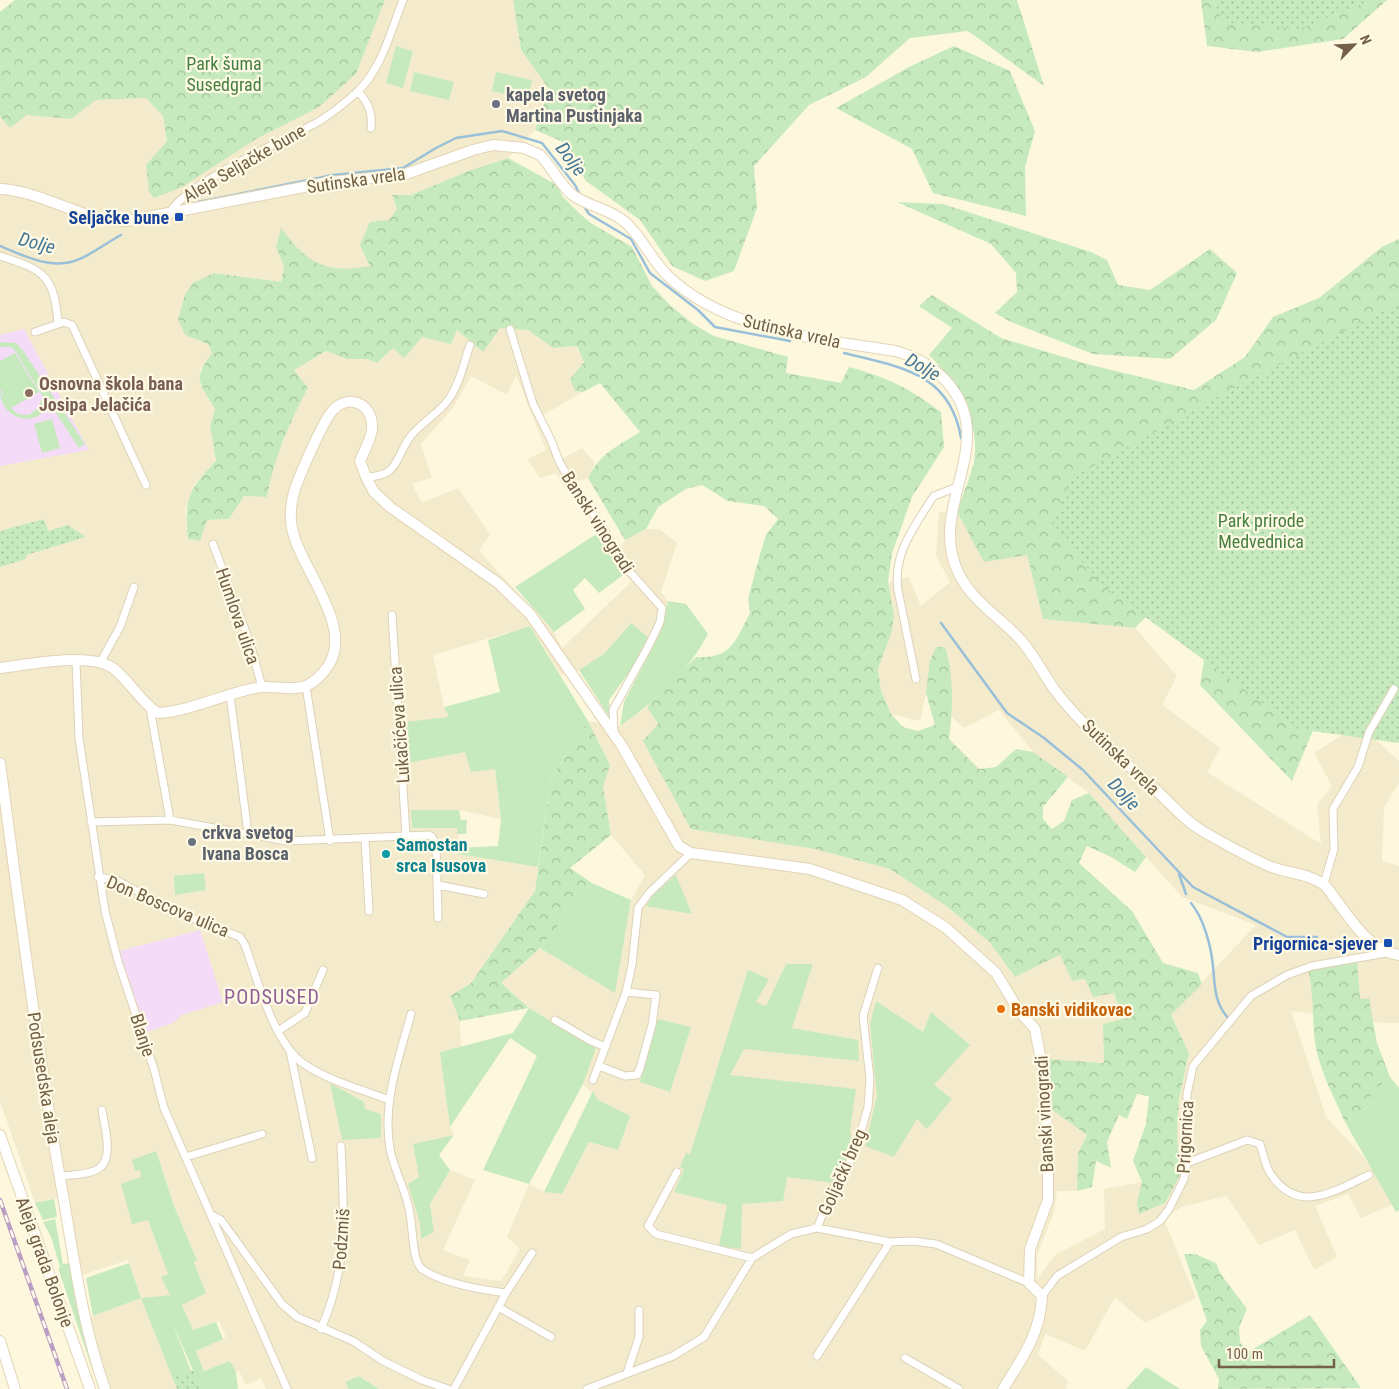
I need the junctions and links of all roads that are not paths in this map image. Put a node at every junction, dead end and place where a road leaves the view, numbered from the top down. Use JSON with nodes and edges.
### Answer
{"nodes":[{"id":1,"x":403,"y":0,"type":"edge"},
{"id":2,"x":358,"y":91,"type":"junction"},
{"id":3,"x":371,"y":128,"type":"dead end"},
{"id":4,"x":0,"y":189,"type":"edge"},
{"id":5,"x":170,"y":213,"type":"junction"},
{"id":6,"x":0,"y":256,"type":"edge"},
{"id":7,"x":58,"y":323,"type":"junction"},
{"id":8,"x":510,"y":329,"type":"dead end"},
{"id":9,"x":35,"y":332,"type":"dead end"},
{"id":10,"x":470,"y":345,"type":"dead end"},
{"id":11,"x":366,"y":477,"type":"junction"},
{"id":12,"x":146,"y":485,"type":"dead end"},
{"id":13,"x":957,"y":487,"type":"junction"},
{"id":14,"x":213,"y":544,"type":"dead end"},
{"id":15,"x":134,"y":587,"type":"dead end"},
{"id":16,"x":392,"y":615,"type":"dead end"},
{"id":17,"x":76,"y":660,"type":"junction"},
{"id":18,"x":100,"y":661,"type":"junction"},
{"id":19,"x":0,"y":668,"type":"edge"},
{"id":20,"x":916,"y":679,"type":"dead end"},
{"id":21,"x":306,"y":686,"type":"junction"},
{"id":22,"x":262,"y":687,"type":"junction"},
{"id":23,"x":1394,"y":689,"type":"dead end"},
{"id":24,"x":230,"y":695,"type":"junction"},
{"id":25,"x":150,"y":708,"type":"junction"},
{"id":26,"x":614,"y":733,"type":"junction"},
{"id":27,"x":0,"y":763,"type":"edge"},
{"id":28,"x":170,"y":820,"type":"junction"},
{"id":29,"x":91,"y":822,"type":"junction"},
{"id":30,"x":248,"y":833,"type":"junction"},
{"id":31,"x":406,"y":835,"type":"junction"},
{"id":32,"x":365,"y":839,"type":"junction"},
{"id":33,"x":330,"y":841,"type":"junction"},
{"id":34,"x":691,"y":854,"type":"junction"},
{"id":35,"x":98,"y":877,"type":"junction"},
{"id":36,"x":1324,"y":884,"type":"junction"},
{"id":37,"x":438,"y":885,"type":"junction"},
{"id":38,"x":484,"y":894,"type":"dead end"},
{"id":39,"x":369,"y":911,"type":"dead end"},
{"id":40,"x":438,"y":918,"type":"dead end"},
{"id":41,"x":1386,"y":953,"type":"junction"},
{"id":42,"x":1399,"y":955,"type":"edge"},
{"id":43,"x":878,"y":968,"type":"dead end"},
{"id":44,"x":323,"y":970,"type":"dead end"},
{"id":45,"x":626,"y":992,"type":"junction"},
{"id":46,"x":411,"y":1014,"type":"dead end"},
{"id":47,"x":555,"y":1020,"type":"dead end"},
{"id":48,"x":278,"y":1031,"type":"junction"},
{"id":49,"x":606,"y":1046,"type":"junction"},
{"id":50,"x":290,"y":1051,"type":"junction"},
{"id":51,"x":599,"y":1066,"type":"junction"},
{"id":52,"x":593,"y":1080,"type":"dead end"},
{"id":53,"x":389,"y":1100,"type":"junction"},
{"id":54,"x":102,"y":1110,"type":"dead end"},
{"id":55,"x":262,"y":1134,"type":"dead end"},
{"id":56,"x":0,"y":1135,"type":"edge"},
{"id":57,"x":341,"y":1146,"type":"dead end"},
{"id":58,"x":186,"y":1157,"type":"junction"},
{"id":59,"x":312,"y":1158,"type":"dead end"},
{"id":60,"x":1187,"y":1163,"type":"junction"},
{"id":61,"x":677,"y":1172,"type":"dead end"},
{"id":62,"x":1369,"y":1175,"type":"dead end"},
{"id":63,"x":59,"y":1176,"type":"junction"},
{"id":64,"x":212,"y":1215,"type":"junction"},
{"id":65,"x":817,"y":1228,"type":"junction"},
{"id":66,"x":890,"y":1242,"type":"junction"},
{"id":67,"x":532,"y":1253,"type":"dead end"},
{"id":68,"x":752,"y":1258,"type":"junction"},
{"id":69,"x":1029,"y":1283,"type":"junction"},
{"id":70,"x":506,"y":1293,"type":"junction"},
{"id":71,"x":1042,"y":1296,"type":"junction"},
{"id":72,"x":500,"y":1308,"type":"junction"},
{"id":73,"x":639,"y":1310,"type":"dead end"},
{"id":74,"x":321,"y":1328,"type":"junction"},
{"id":75,"x":551,"y":1337,"type":"dead end"},
{"id":76,"x":0,"y":1341,"type":"edge"},
{"id":77,"x":817,"y":1356,"type":"dead end"},
{"id":78,"x":905,"y":1358,"type":"dead end"},
{"id":79,"x":627,"y":1373,"type":"junction"},
{"id":80,"x":15,"y":1389,"type":"edge"},
{"id":81,"x":90,"y":1389,"type":"edge"},
{"id":82,"x":105,"y":1389,"type":"edge"},
{"id":83,"x":286,"y":1389,"type":"edge"},
{"id":84,"x":448,"y":1389,"type":"edge"},
{"id":85,"x":454,"y":1389,"type":"edge"},
{"id":86,"x":587,"y":1389,"type":"edge"},
{"id":87,"x":959,"y":1389,"type":"edge"},
{"id":88,"x":1003,"y":1389,"type":"edge"}],
"edges":[{"from":1,"to":2,"type":"street","name":"Aleja Seljačke bune"},
{"from":2,"to":3,"type":"street"},
{"from":2,"to":5,"type":"street","name":"Aleja Seljačke bune"},
{"from":4,"to":5,"type":"street","name":"Aleja Seljačke bune"},
{"from":5,"to":13,"type":"street","name":"Sutinska vrela"},
{"from":6,"to":7,"type":"street"},
{"from":7,"to":9,"type":"street"},
{"from":7,"to":12,"type":"street"},
{"from":8,"to":26,"type":"street","name":"Banski vinogradi"},
{"from":10,"to":11,"type":"street"},
{"from":11,"to":21,"type":"street"},
{"from":11,"to":26,"type":"street"},
{"from":13,"to":20,"type":"street"},
{"from":13,"to":36,"type":"street","name":"Sutinska vrela"},
{"from":14,"to":22,"type":"street","name":"Humlova ulica"},
{"from":15,"to":18,"type":"street"},
{"from":16,"to":31,"type":"street","name":"Lukačićeva ulica"},
{"from":17,"to":18,"type":"street"},
{"from":17,"to":19,"type":"street"},
{"from":17,"to":29,"type":"street","name":"Blanje"},
{"from":18,"to":25,"type":"street"},
{"from":21,"to":22,"type":"street"},
{"from":21,"to":33,"type":"street"},
{"from":22,"to":24,"type":"street"},
{"from":23,"to":36,"type":"street"},
{"from":24,"to":25,"type":"street"},
{"from":24,"to":30,"type":"street"},
{"from":25,"to":28,"type":"street"},
{"from":26,"to":34,"type":"street"},
{"from":27,"to":63,"type":"street","name":"Podsusedska aleja"},
{"from":28,"to":29,"type":"street"},
{"from":28,"to":30,"type":"street"},
{"from":29,"to":35,"type":"street","name":"Blanje"},
{"from":30,"to":33,"type":"street"},
{"from":31,"to":32,"type":"street"},
{"from":31,"to":37,"type":"street"},
{"from":32,"to":33,"type":"street"},
{"from":32,"to":39,"type":"street"},
{"from":34,"to":45,"type":"street"},
{"from":34,"to":69,"type":"street","name":"Banski vinogradi"},
{"from":35,"to":48,"type":"street","name":"Don Boscova ulica"},
{"from":35,"to":58,"type":"street","name":"Blanje"},
{"from":36,"to":41,"type":"street"},
{"from":37,"to":38,"type":"street"},
{"from":37,"to":40,"type":"street"},
{"from":41,"to":42,"type":"street"},
{"from":41,"to":60,"type":"street","name":"Prigornica"},
{"from":43,"to":65,"type":"street","name":"Goljački breg"},
{"from":44,"to":48,"type":"street"},
{"from":45,"to":49,"type":"street"},
{"from":45,"to":51,"type":"street"},
{"from":46,"to":53,"type":"street"},
{"from":47,"to":49,"type":"street"},
{"from":48,"to":50,"type":"street","name":"Don Boscova ulica"},
{"from":49,"to":51,"type":"street"},
{"from":50,"to":53,"type":"street","name":"Don Boscova ulica"},
{"from":50,"to":59,"type":"street"},
{"from":51,"to":52,"type":"street"},
{"from":53,"to":70,"type":"street"},
{"from":54,"to":63,"type":"street"},
{"from":55,"to":58,"type":"street"},
{"from":56,"to":81,"type":"street","name":"Aleja grada Bolonje"},
{"from":57,"to":74,"type":"street","name":"Podzmiš"},
{"from":58,"to":64,"type":"street","name":"Blanje"},
{"from":60,"to":62,"type":"street"},
{"from":60,"to":71,"type":"street","name":"Prigornica"},
{"from":61,"to":68,"type":"street"},
{"from":63,"to":82,"type":"street","name":"Podsusedska aleja"},
{"from":64,"to":74,"type":"street"},
{"from":64,"to":83,"type":"street","name":"Blanje"},
{"from":65,"to":66,"type":"street","name":"Goljački breg"},
{"from":65,"to":68,"type":"street","name":"Goljački breg"},
{"from":66,"to":69,"type":"street","name":"Goljački breg"},
{"from":66,"to":77,"type":"street"},
{"from":67,"to":70,"type":"street"},
{"from":68,"to":79,"type":"street","name":"Goljački breg"},
{"from":69,"to":71,"type":"street"},
{"from":70,"to":72,"type":"street"},
{"from":71,"to":88,"type":"street"},
{"from":72,"to":75,"type":"street"},
{"from":72,"to":85,"type":"street"},
{"from":73,"to":79,"type":"street"},
{"from":74,"to":84,"type":"street"},
{"from":76,"to":80,"type":"street"},
{"from":78,"to":87,"type":"street"},
{"from":79,"to":86,"type":"street","name":"Goljački breg"}]}
